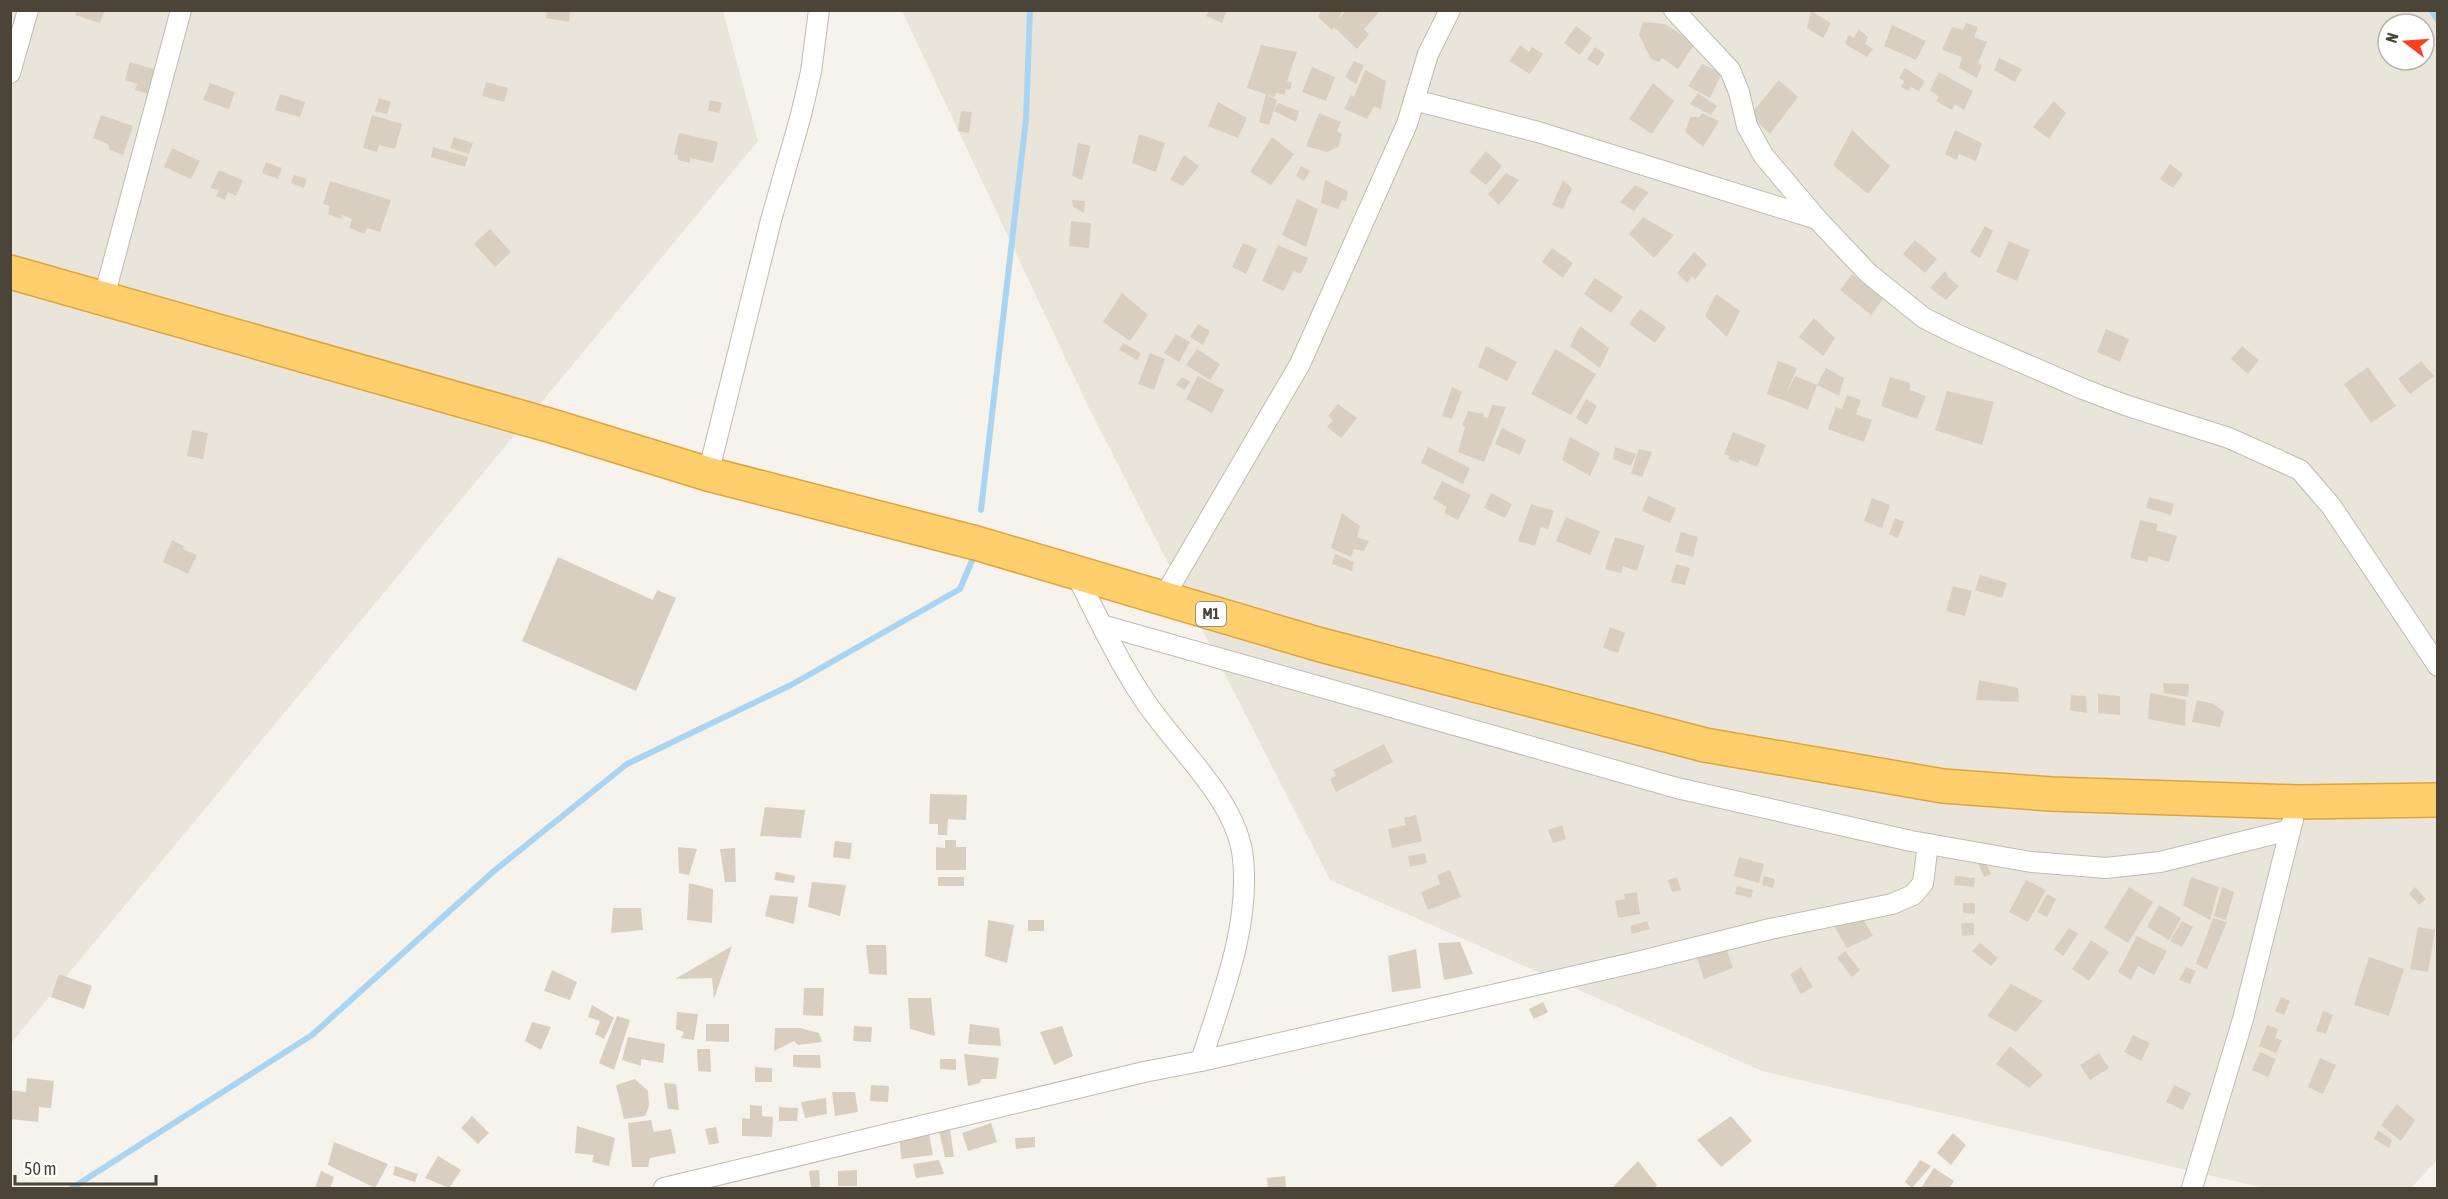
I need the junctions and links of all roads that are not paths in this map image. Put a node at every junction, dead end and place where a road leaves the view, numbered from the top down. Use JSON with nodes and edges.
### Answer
{"nodes":[{"id":1,"x":28,"y":10,"type":"edge"},
{"id":2,"x":181,"y":10,"type":"edge"},
{"id":3,"x":819,"y":10,"type":"edge"},
{"id":4,"x":1450,"y":10,"type":"edge"},
{"id":5,"x":1674,"y":10,"type":"edge"},
{"id":6,"x":10,"y":73,"type":"edge"},
{"id":7,"x":1414,"y":100,"type":"junction"},
{"id":8,"x":1816,"y":219,"type":"junction"},
{"id":9,"x":10,"y":272,"type":"edge"},
{"id":10,"x":104,"y":297,"type":"junction"},
{"id":11,"x":708,"y":474,"type":"junction"},
{"id":12,"x":1076,"y":574,"type":"junction"},
{"id":13,"x":1162,"y":600,"type":"junction"},
{"id":14,"x":1102,"y":625,"type":"junction"},
{"id":15,"x":2438,"y":666,"type":"edge"},
{"id":16,"x":2438,"y":800,"type":"edge"},
{"id":17,"x":2294,"y":816,"type":"junction"},
{"id":18,"x":1928,"y":844,"type":"junction"},
{"id":19,"x":1201,"y":1060,"type":"junction"},
{"id":20,"x":664,"y":1188,"type":"edge"},
{"id":21,"x":2192,"y":1188,"type":"edge"}],
"edges":[{"from":1,"to":6,"type":"street"},
{"from":2,"to":10,"type":"street"},
{"from":3,"to":11,"type":"street"},
{"from":4,"to":7,"type":"street"},
{"from":5,"to":8,"type":"street"},
{"from":7,"to":8,"type":"street"},
{"from":7,"to":13,"type":"street"},
{"from":8,"to":15,"type":"street"},
{"from":9,"to":10,"type":"highway","number":"M1"},
{"from":10,"to":11,"type":"highway","number":"M1"},
{"from":11,"to":12,"type":"highway","number":"M1"},
{"from":12,"to":13,"type":"highway","number":"M1"},
{"from":12,"to":14,"type":"street"},
{"from":13,"to":17,"type":"highway","number":"M1"},
{"from":14,"to":18,"type":"street"},
{"from":14,"to":19,"type":"street"},
{"from":16,"to":17,"type":"highway","number":"M1"},
{"from":17,"to":18,"type":"street"},
{"from":17,"to":21,"type":"street"},
{"from":18,"to":19,"type":"street"},
{"from":19,"to":20,"type":"street"}]}
